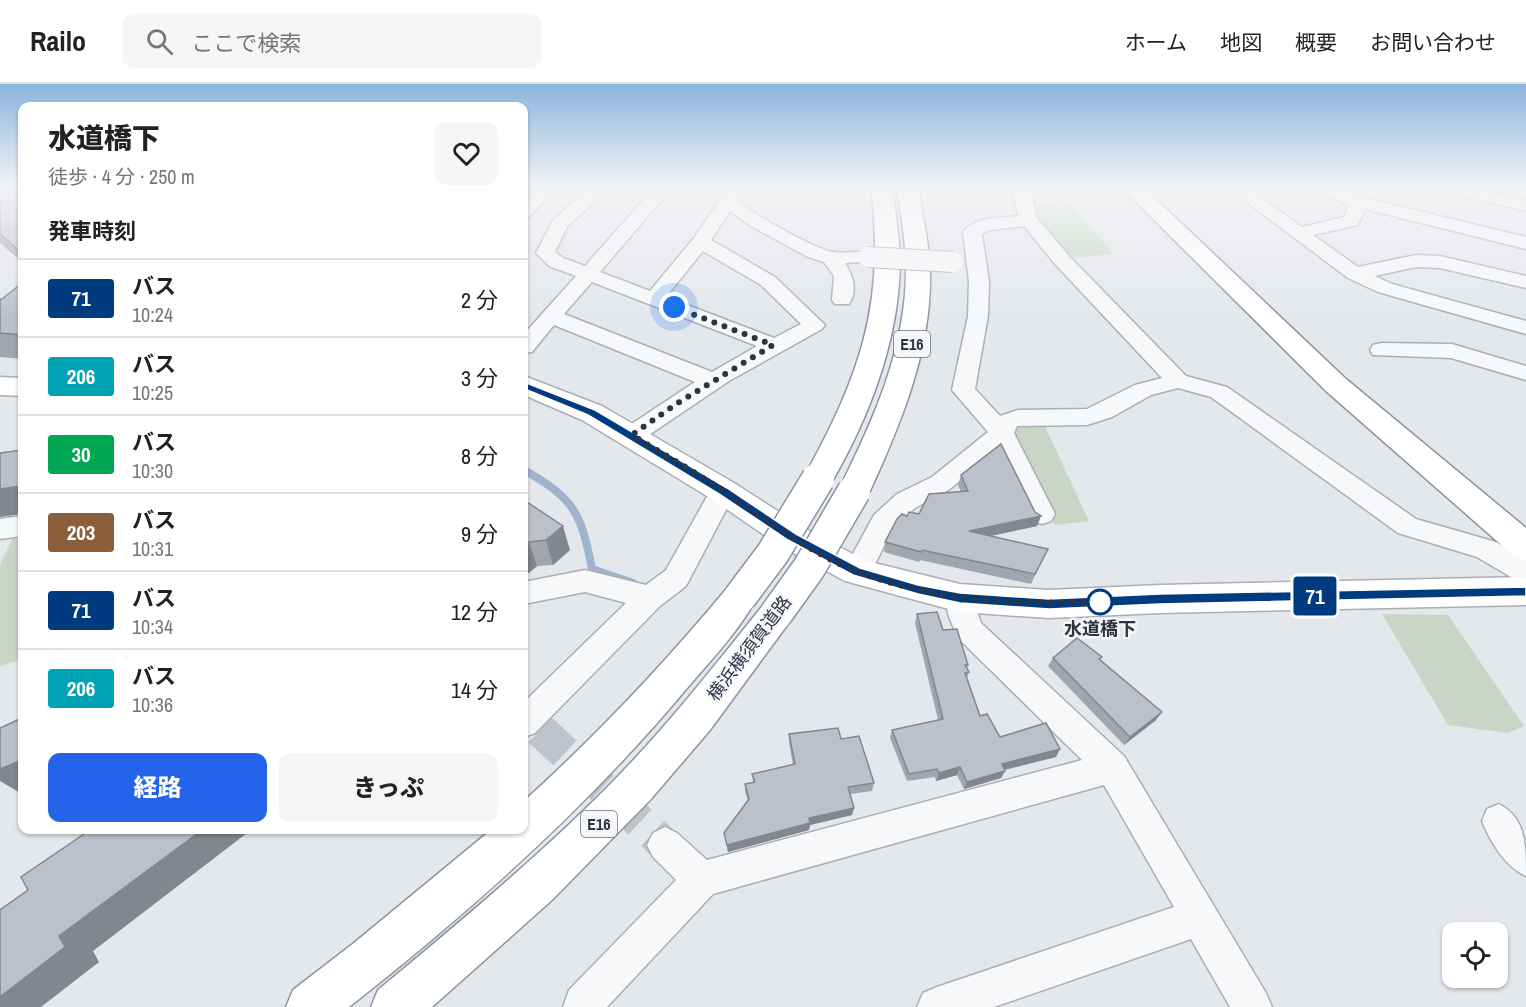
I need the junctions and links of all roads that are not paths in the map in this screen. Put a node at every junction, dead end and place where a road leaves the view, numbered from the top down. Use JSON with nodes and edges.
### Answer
{"nodes":[{"id":1,"x":556,"y":231,"type":"edge"},
{"id":2,"x":627,"y":231,"type":"edge"},
{"id":3,"x":707,"y":231,"type":"edge"},
{"id":4,"x":774,"y":231,"type":"edge"},
{"id":5,"x":884,"y":231,"type":"edge"},
{"id":6,"x":915,"y":231,"type":"edge"},
{"id":7,"x":931,"y":231,"type":"edge"},
{"id":8,"x":973,"y":231,"type":"edge"},
{"id":9,"x":1039,"y":231,"type":"edge"},
{"id":10,"x":1162,"y":231,"type":"edge"},
{"id":11,"x":1181,"y":231,"type":"edge"},
{"id":12,"x":1188,"y":231,"type":"edge"},
{"id":13,"x":1196,"y":231,"type":"edge"},
{"id":14,"x":1295,"y":231,"type":"edge"},
{"id":15,"x":1311,"y":231,"type":"edge"},
{"id":16,"x":1477,"y":231,"type":"edge"},
{"id":17,"x":1299,"y":234,"type":"junction"},
{"id":18,"x":701,"y":242,"type":"junction"},
{"id":19,"x":1526,"y":243,"type":"edge"},
{"id":20,"x":831,"y":258,"type":"junction"},
{"id":21,"x":964,"y":263,"type":"junction"},
{"id":22,"x":1222,"y":267,"type":"junction"},
{"id":23,"x":590,"y":274,"type":"junction"},
{"id":24,"x":1355,"y":274,"type":"junction"},
{"id":25,"x":1526,"y":282,"type":"edge"},
{"id":26,"x":654,"y":299,"type":"junction"},
{"id":27,"x":842,"y":300,"type":"dead end"},
{"id":28,"x":917,"y":314,"type":"junction"},
{"id":29,"x":552,"y":317,"type":"junction"},
{"id":30,"x":1526,"y":328,"type":"edge"},
{"id":31,"x":528,"y":343,"type":"edge"},
{"id":32,"x":773,"y":345,"type":"junction"},
{"id":33,"x":1381,"y":350,"type":"dead end"},
{"id":34,"x":1526,"y":373,"type":"edge"},
{"id":35,"x":713,"y":381,"type":"junction"},
{"id":36,"x":1178,"y":381,"type":"junction"},
{"id":37,"x":0,"y":386,"type":"edge"},
{"id":38,"x":18,"y":387,"type":"edge"},
{"id":39,"x":528,"y":387,"type":"edge"},
{"id":40,"x":1002,"y":433,"type":"junction"},
{"id":41,"x":632,"y":435,"type":"junction"},
{"id":42,"x":723,"y":491,"type":"junction"},
{"id":43,"x":1042,"y":514,"type":"edge"},
{"id":44,"x":1526,"y":525,"type":"edge"},
{"id":45,"x":18,"y":527,"type":"edge"},
{"id":46,"x":0,"y":529,"type":"edge"},
{"id":47,"x":1526,"y":547,"type":"edge"},
{"id":48,"x":857,"y":572,"type":"junction"},
{"id":49,"x":1526,"y":572,"type":"edge"},
{"id":50,"x":1526,"y":591,"type":"edge"},
{"id":51,"x":528,"y":592,"type":"edge"},
{"id":52,"x":650,"y":598,"type":"junction"},
{"id":53,"x":960,"y":598,"type":"junction"},
{"id":54,"x":758,"y":606,"type":"junction"},
{"id":55,"x":531,"y":725,"type":"edge"},
{"id":56,"x":1112,"y":767,"type":"junction"},
{"id":57,"x":1499,"y":821,"type":"dead end"},
{"id":58,"x":528,"y":826,"type":"edge"},
{"id":59,"x":519,"y":834,"type":"edge"},
{"id":60,"x":665,"y":845,"type":"tunnel mouth"},
{"id":61,"x":1526,"y":858,"type":"edge"},
{"id":62,"x":702,"y":879,"type":"junction"},
{"id":63,"x":1200,"y":917,"type":"junction"},
{"id":64,"x":581,"y":1006,"type":"edge"},
{"id":65,"x":310,"y":1007,"type":"edge"},
{"id":66,"x":395,"y":1007,"type":"edge"},
{"id":67,"x":937,"y":1007,"type":"edge"},
{"id":68,"x":1252,"y":1007,"type":"edge"}],
"edges":[{"from":1,"to":23,"type":"street"},
{"from":2,"to":23,"type":"street"},
{"from":3,"to":18,"type":"street"},
{"from":4,"to":20,"type":"street"},
{"from":5,"to":54,"type":"main road","name":"横浜横須賀道路","number":"E16","bridge":true},
{"from":6,"to":28,"type":"main road","name":"横浜横須賀道路","number":"E16"},
{"from":7,"to":28,"type":"main road"},
{"from":8,"to":21,"type":"street"},
{"from":9,"to":36,"type":"street"},
{"from":10,"to":22,"type":"main road"},
{"from":11,"to":22,"type":"main road"},
{"from":12,"to":22,"type":"main road"},
{"from":13,"to":22,"type":"main road"},
{"from":14,"to":17,"type":"street"},
{"from":15,"to":17,"type":"street"},
{"from":16,"to":19,"type":"street"},
{"from":17,"to":24,"type":"street"},
{"from":18,"to":26,"type":"street"},
{"from":18,"to":32,"type":"street"},
{"from":20,"to":21,"type":"street","bridge":true},
{"from":20,"to":27,"type":"street"},
{"from":21,"to":40,"type":"street"},
{"from":22,"to":44,"type":"main road"},
{"from":22,"to":47,"type":"main road"},
{"from":23,"to":26,"type":"street"},
{"from":23,"to":29,"type":"street"},
{"from":24,"to":25,"type":"street"},
{"from":24,"to":30,"type":"street"},
{"from":26,"to":32,"type":"street"},
{"from":28,"to":54,"type":"main road","name":"横浜横須賀道路","number":"E16","bridge":true},
{"from":29,"to":31,"type":"street"},
{"from":29,"to":35,"type":"street"},
{"from":32,"to":35,"type":"street"},
{"from":33,"to":34,"type":"street"},
{"from":35,"to":41,"type":"street"},
{"from":36,"to":40,"type":"street"},
{"from":36,"to":49,"type":"street"},
{"from":37,"to":38,"type":"main road"},
{"from":39,"to":41,"type":"main road"},
{"from":40,"to":43,"type":"street"},
{"from":40,"to":48,"type":"street"},
{"from":41,"to":42,"type":"main road"},
{"from":42,"to":48,"type":"main road"},
{"from":42,"to":52,"type":"street"},
{"from":45,"to":46,"type":"street"},
{"from":48,"to":53,"type":"main road"},
{"from":50,"to":53,"type":"main road"},
{"from":51,"to":52,"type":"street"},
{"from":52,"to":55,"type":"street"},
{"from":53,"to":56,"type":"street"},
{"from":54,"to":58,"type":"main road","name":"横浜横須賀道路","number":"E16"},
{"from":54,"to":66,"type":"main road","name":"横浜横須賀道路","number":"E16"},
{"from":56,"to":62,"type":"street"},
{"from":56,"to":63,"type":"street"},
{"from":57,"to":61,"type":"street"},
{"from":59,"to":65,"type":"main road","name":"横浜横須賀道路","number":"E16"},
{"from":60,"to":62,"type":"street"},
{"from":62,"to":64,"type":"street"},
{"from":63,"to":67,"type":"street"},
{"from":63,"to":68,"type":"street"}]}
